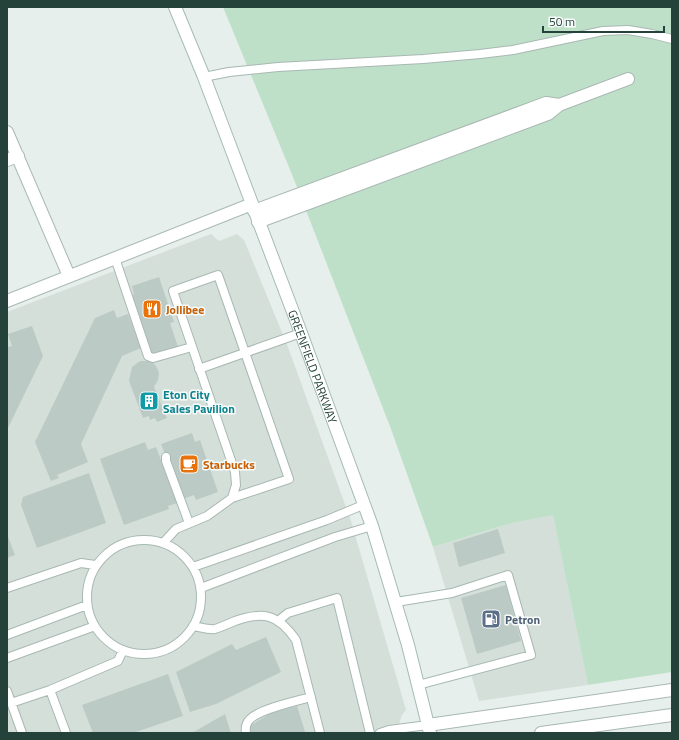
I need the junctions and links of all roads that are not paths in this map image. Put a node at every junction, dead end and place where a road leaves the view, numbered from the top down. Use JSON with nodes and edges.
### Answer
{"nodes":[{"id":1,"x":175,"y":7,"type":"edge"},
{"id":2,"x":672,"y":39,"type":"edge"},
{"id":3,"x":204,"y":77,"type":"junction"},
{"id":4,"x":628,"y":79,"type":"dead end"},
{"id":5,"x":7,"y":132,"type":"edge"},
{"id":6,"x":13,"y":158,"type":"edge"},
{"id":7,"x":255,"y":212,"type":"junction"},
{"id":8,"x":115,"y":258,"type":"junction"},
{"id":9,"x":70,"y":276,"type":"junction"},
{"id":10,"x":7,"y":301,"type":"edge"},
{"id":11,"x":301,"y":333,"type":"junction"},
{"id":12,"x":192,"y":347,"type":"junction"},
{"id":13,"x":246,"y":353,"type":"junction"},
{"id":14,"x":200,"y":369,"type":"junction"},
{"id":15,"x":166,"y":457,"type":"dead end"},
{"id":16,"x":232,"y":498,"type":"junction"},
{"id":17,"x":364,"y":505,"type":"junction"},
{"id":18,"x":189,"y":523,"type":"junction"},
{"id":19,"x":372,"y":526,"type":"junction"},
{"id":20,"x":164,"y":542,"type":"junction"},
{"id":21,"x":95,"y":565,"type":"junction"},
{"id":22,"x":193,"y":567,"type":"junction"},
{"id":23,"x":7,"y":588,"type":"edge"},
{"id":24,"x":200,"y":588,"type":"junction"},
{"id":25,"x":396,"y":602,"type":"junction"},
{"id":26,"x":87,"y":605,"type":"junction"},
{"id":27,"x":278,"y":621,"type":"junction"},
{"id":28,"x":95,"y":626,"type":"junction"},
{"id":29,"x":193,"y":626,"type":"junction"},
{"id":30,"x":7,"y":635,"type":"edge"},
{"id":31,"x":123,"y":650,"type":"junction"},
{"id":32,"x":7,"y":658,"type":"edge"},
{"id":33,"x":418,"y":685,"type":"junction"},
{"id":34,"x":50,"y":690,"type":"junction"},
{"id":35,"x":672,"y":690,"type":"edge"},
{"id":36,"x":7,"y":691,"type":"edge"},
{"id":37,"x":311,"y":697,"type":"junction"},
{"id":38,"x":11,"y":703,"type":"junction"},
{"id":39,"x":672,"y":715,"type":"edge"},
{"id":40,"x":429,"y":729,"type":"edge"},
{"id":41,"x":22,"y":733,"type":"edge"},
{"id":42,"x":66,"y":733,"type":"edge"},
{"id":43,"x":246,"y":733,"type":"edge"},
{"id":44,"x":320,"y":733,"type":"edge"},
{"id":45,"x":370,"y":733,"type":"edge"},
{"id":46,"x":380,"y":733,"type":"edge"},
{"id":47,"x":541,"y":733,"type":"edge"}],
"edges":[{"from":1,"to":3,"type":"street","name":"GREENFIELD PARKWAY"},
{"from":2,"to":3,"type":"lane"},
{"from":3,"to":7,"type":"street","name":"GREENFIELD PARKWAY"},
{"from":4,"to":7,"type":"street"},
{"from":5,"to":6,"type":"street"},
{"from":6,"to":9,"type":"street"},
{"from":7,"to":8,"type":"street"},
{"from":7,"to":11,"type":"street","name":"GREENFIELD PARKWAY"},
{"from":8,"to":9,"type":"street"},
{"from":8,"to":12,"type":"lane"},
{"from":9,"to":10,"type":"street"},
{"from":11,"to":13,"type":"lane"},
{"from":11,"to":17,"type":"street","name":"GREENFIELD PARKWAY"},
{"from":12,"to":13,"type":"lane"},
{"from":12,"to":14,"type":"lane"},
{"from":13,"to":14,"type":"lane"},
{"from":13,"to":16,"type":"lane"},
{"from":14,"to":16,"type":"lane"},
{"from":15,"to":18,"type":"lane"},
{"from":16,"to":18,"type":"lane"},
{"from":17,"to":19,"type":"street","name":"GREENFIELD PARKWAY"},
{"from":17,"to":22,"type":"lane"},
{"from":18,"to":20,"type":"lane"},
{"from":19,"to":24,"type":"lane"},
{"from":19,"to":25,"type":"street","name":"GREENFIELD PARKWAY"},
{"from":20,"to":21,"type":"lane"},
{"from":20,"to":22,"type":"lane"},
{"from":21,"to":23,"type":"lane"},
{"from":21,"to":26,"type":"lane"},
{"from":22,"to":24,"type":"lane"},
{"from":24,"to":29,"type":"lane"},
{"from":25,"to":33,"type":"street","name":"GREENFIELD PARKWAY"},
{"from":25,"to":33,"type":"lane"},
{"from":26,"to":28,"type":"lane"},
{"from":26,"to":30,"type":"lane"},
{"from":27,"to":29,"type":"lane"},
{"from":27,"to":37,"type":"lane"},
{"from":27,"to":45,"type":"lane"},
{"from":28,"to":31,"type":"lane"},
{"from":28,"to":32,"type":"lane"},
{"from":29,"to":31,"type":"lane"},
{"from":31,"to":34,"type":"lane"},
{"from":33,"to":40,"type":"street","name":"GREENFIELD PARKWAY"},
{"from":34,"to":38,"type":"lane"},
{"from":34,"to":42,"type":"lane"},
{"from":35,"to":40,"type":"street"},
{"from":36,"to":38,"type":"lane"},
{"from":37,"to":43,"type":"lane"},
{"from":37,"to":44,"type":"lane"},
{"from":38,"to":41,"type":"lane"},
{"from":39,"to":47,"type":"street"},
{"from":40,"to":46,"type":"lane"}]}
